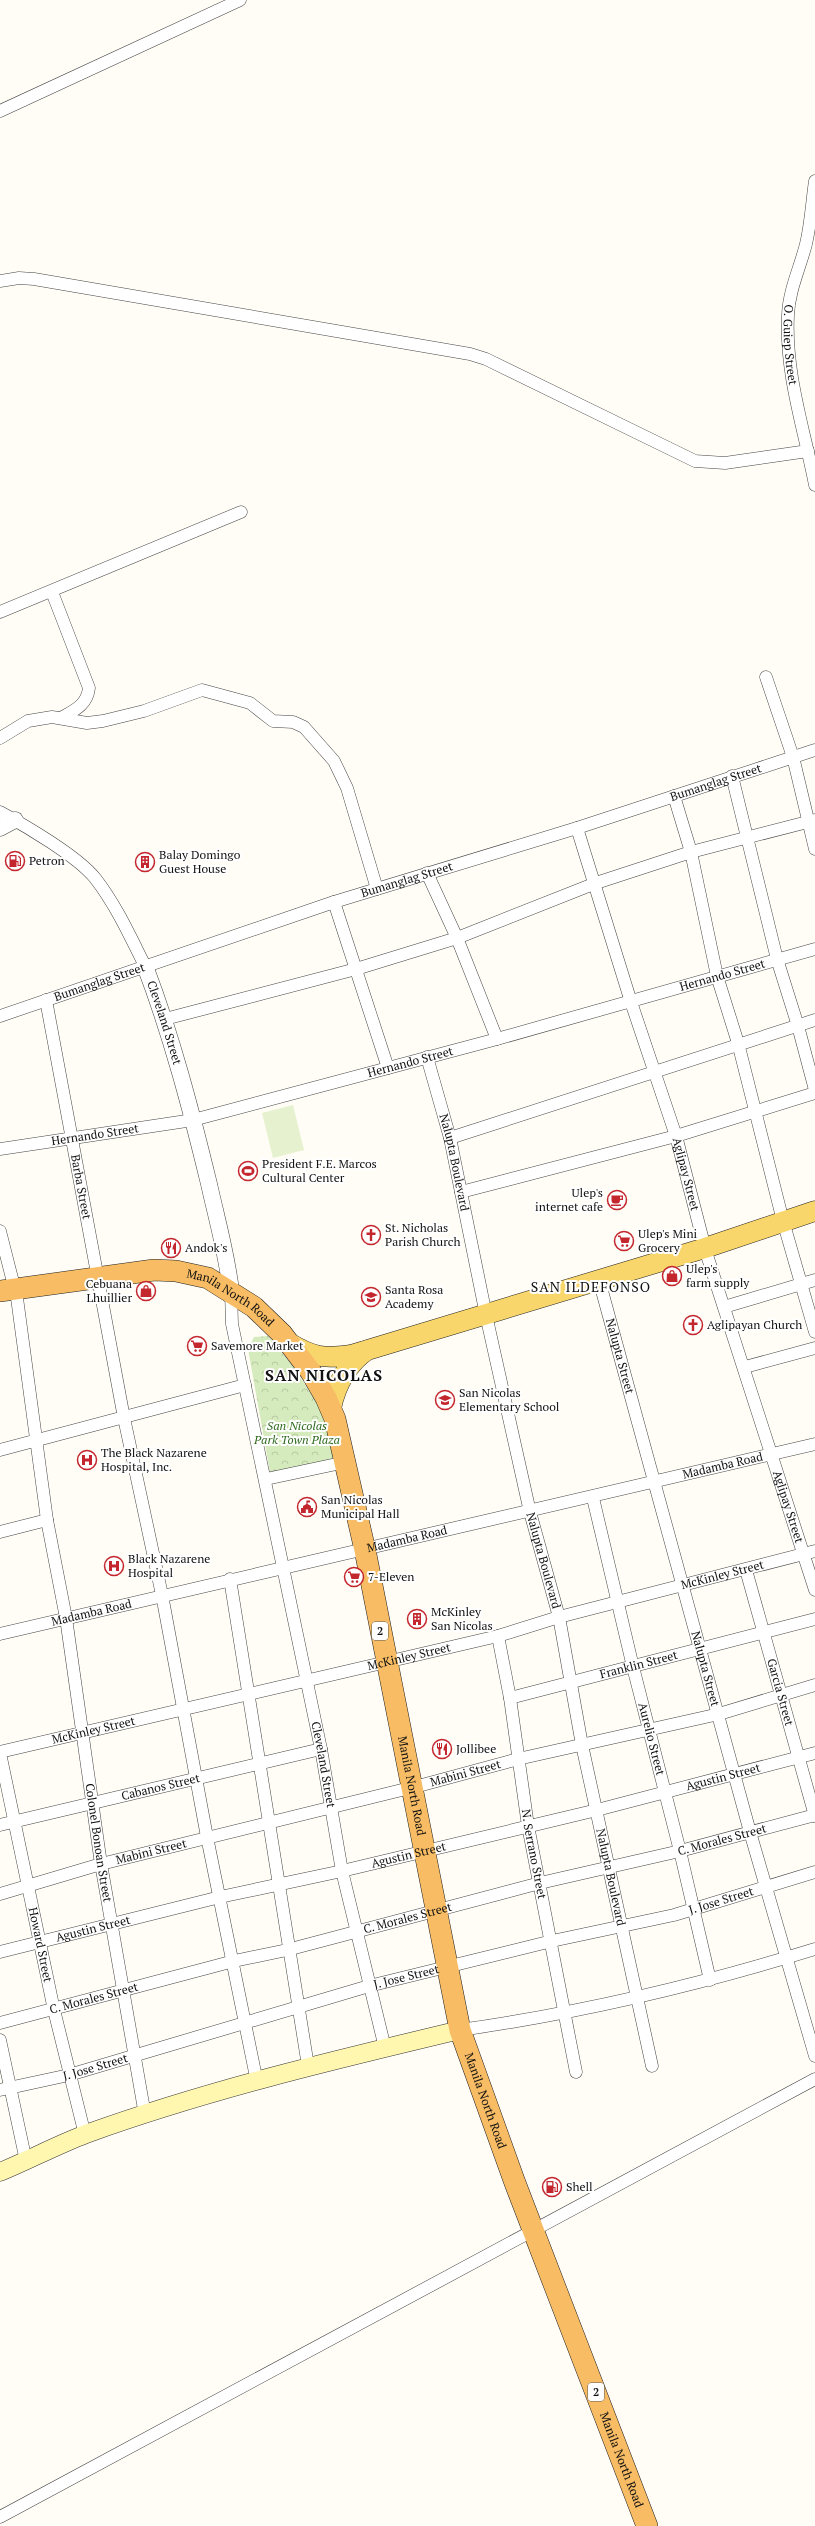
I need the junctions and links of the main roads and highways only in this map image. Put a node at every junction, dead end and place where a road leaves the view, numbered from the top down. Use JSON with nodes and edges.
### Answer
{"nodes":[{"id":1,"x":815,"y":1211,"type":"edge"},
{"id":2,"x":7,"y":1290,"type":"edge"},
{"id":3,"x":288,"y":1343,"type":"junction"},
{"id":4,"x":367,"y":1350,"type":"junction"},
{"id":5,"x":331,"y":1408,"type":"junction"},
{"id":6,"x":460,"y":2030,"type":"junction"},
{"id":7,"x":0,"y":2172,"type":"edge"},
{"id":8,"x":647,"y":2526,"type":"edge"}],
"edges":[{"from":1,"to":4,"type":"main road"},
{"from":2,"to":3,"type":"highway","name":"Manila North Road","number":"2"},
{"from":3,"to":4,"type":"main road"},
{"from":3,"to":5,"type":"highway","name":"Manila North Road","number":"2"},
{"from":4,"to":5,"type":"main road"},
{"from":5,"to":6,"type":"highway","name":"Manila North Road","number":"2"},
{"from":6,"to":7,"type":"main road"},
{"from":6,"to":8,"type":"highway","name":"Manila North Road","number":"2"}]}
